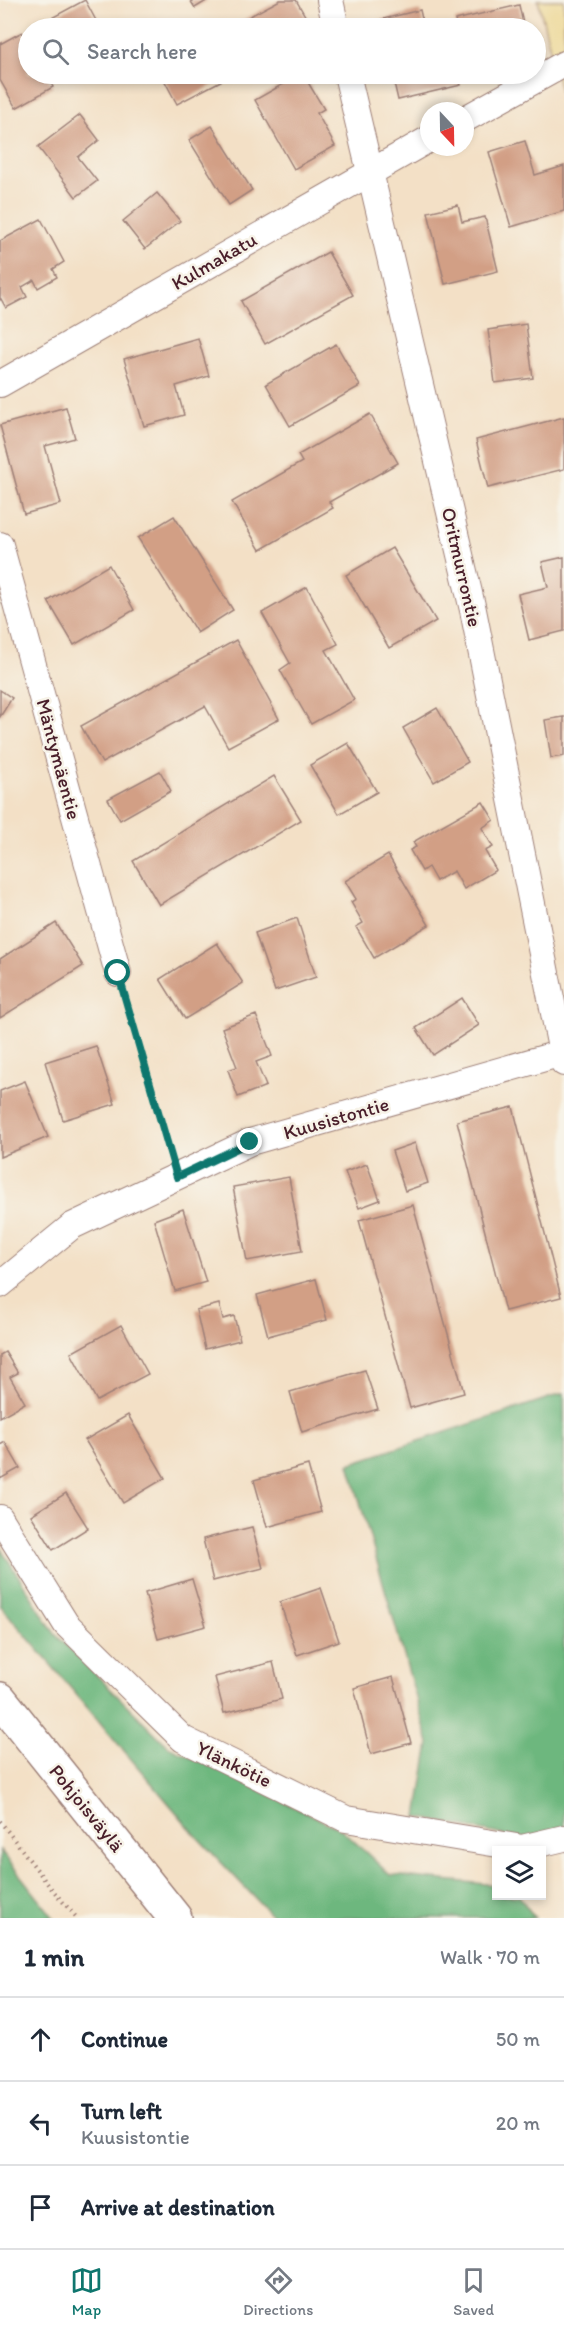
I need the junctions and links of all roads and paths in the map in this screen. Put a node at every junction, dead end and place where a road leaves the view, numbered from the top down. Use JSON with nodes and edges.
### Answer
{"nodes":[{"id":1,"x":330,"y":0,"type":"edge"},
{"id":2,"x":334,"y":18,"type":"edge"},
{"id":3,"x":564,"y":63,"type":"edge"},
{"id":4,"x":546,"y":73,"type":"edge"},
{"id":5,"x":349,"y":84,"type":"edge"},
{"id":6,"x":527,"y":84,"type":"edge"},
{"id":7,"x":474,"y":114,"type":"edge"},
{"id":8,"x":420,"y":144,"type":"edge"},
{"id":9,"x":370,"y":172,"type":"junction"},
{"id":10,"x":0,"y":384,"type":"edge"},
{"id":11,"x":0,"y":545,"type":"edge"},
{"id":12,"x":118,"y":973,"type":"joint"},
{"id":13,"x":563,"y":1058,"type":"edge"},
{"id":14,"x":177,"y":1177,"type":"junction"},
{"id":15,"x":0,"y":1284,"type":"edge"},
{"id":16,"x":0,"y":1518,"type":"edge"},
{"id":17,"x":0,"y":1699,"type":"edge"},
{"id":18,"x":0,"y":1821,"type":"edge"},
{"id":19,"x":564,"y":1838,"type":"edge"},
{"id":20,"x":77,"y":1918,"type":"edge"},
{"id":21,"x":175,"y":1918,"type":"edge"}],
"edges":[{"from":1,"to":2,"type":"street"},
{"from":3,"to":4,"type":"street"},
{"from":5,"to":9,"type":"street","name":"Oritmurrontie"},
{"from":6,"to":7,"type":"street"},
{"from":8,"to":9,"type":"street","name":"Kulmakatu"},
{"from":9,"to":10,"type":"street","name":"Kulmakatu"},
{"from":9,"to":13,"type":"street","name":"Oritmurrontie"},
{"from":11,"to":12,"type":"street","name":"Mäntymäentie"},
{"from":12,"to":14,"type":"path"},
{"from":13,"to":14,"type":"street","name":"Kuusistontie"},
{"from":14,"to":15,"type":"street","name":"Kuusistontie"},
{"from":16,"to":19,"type":"street","name":"Ylänkötie"},
{"from":17,"to":21,"type":"main road","name":"Pohjoisväylä"},
{"from":18,"to":20,"type":"path"}]}
